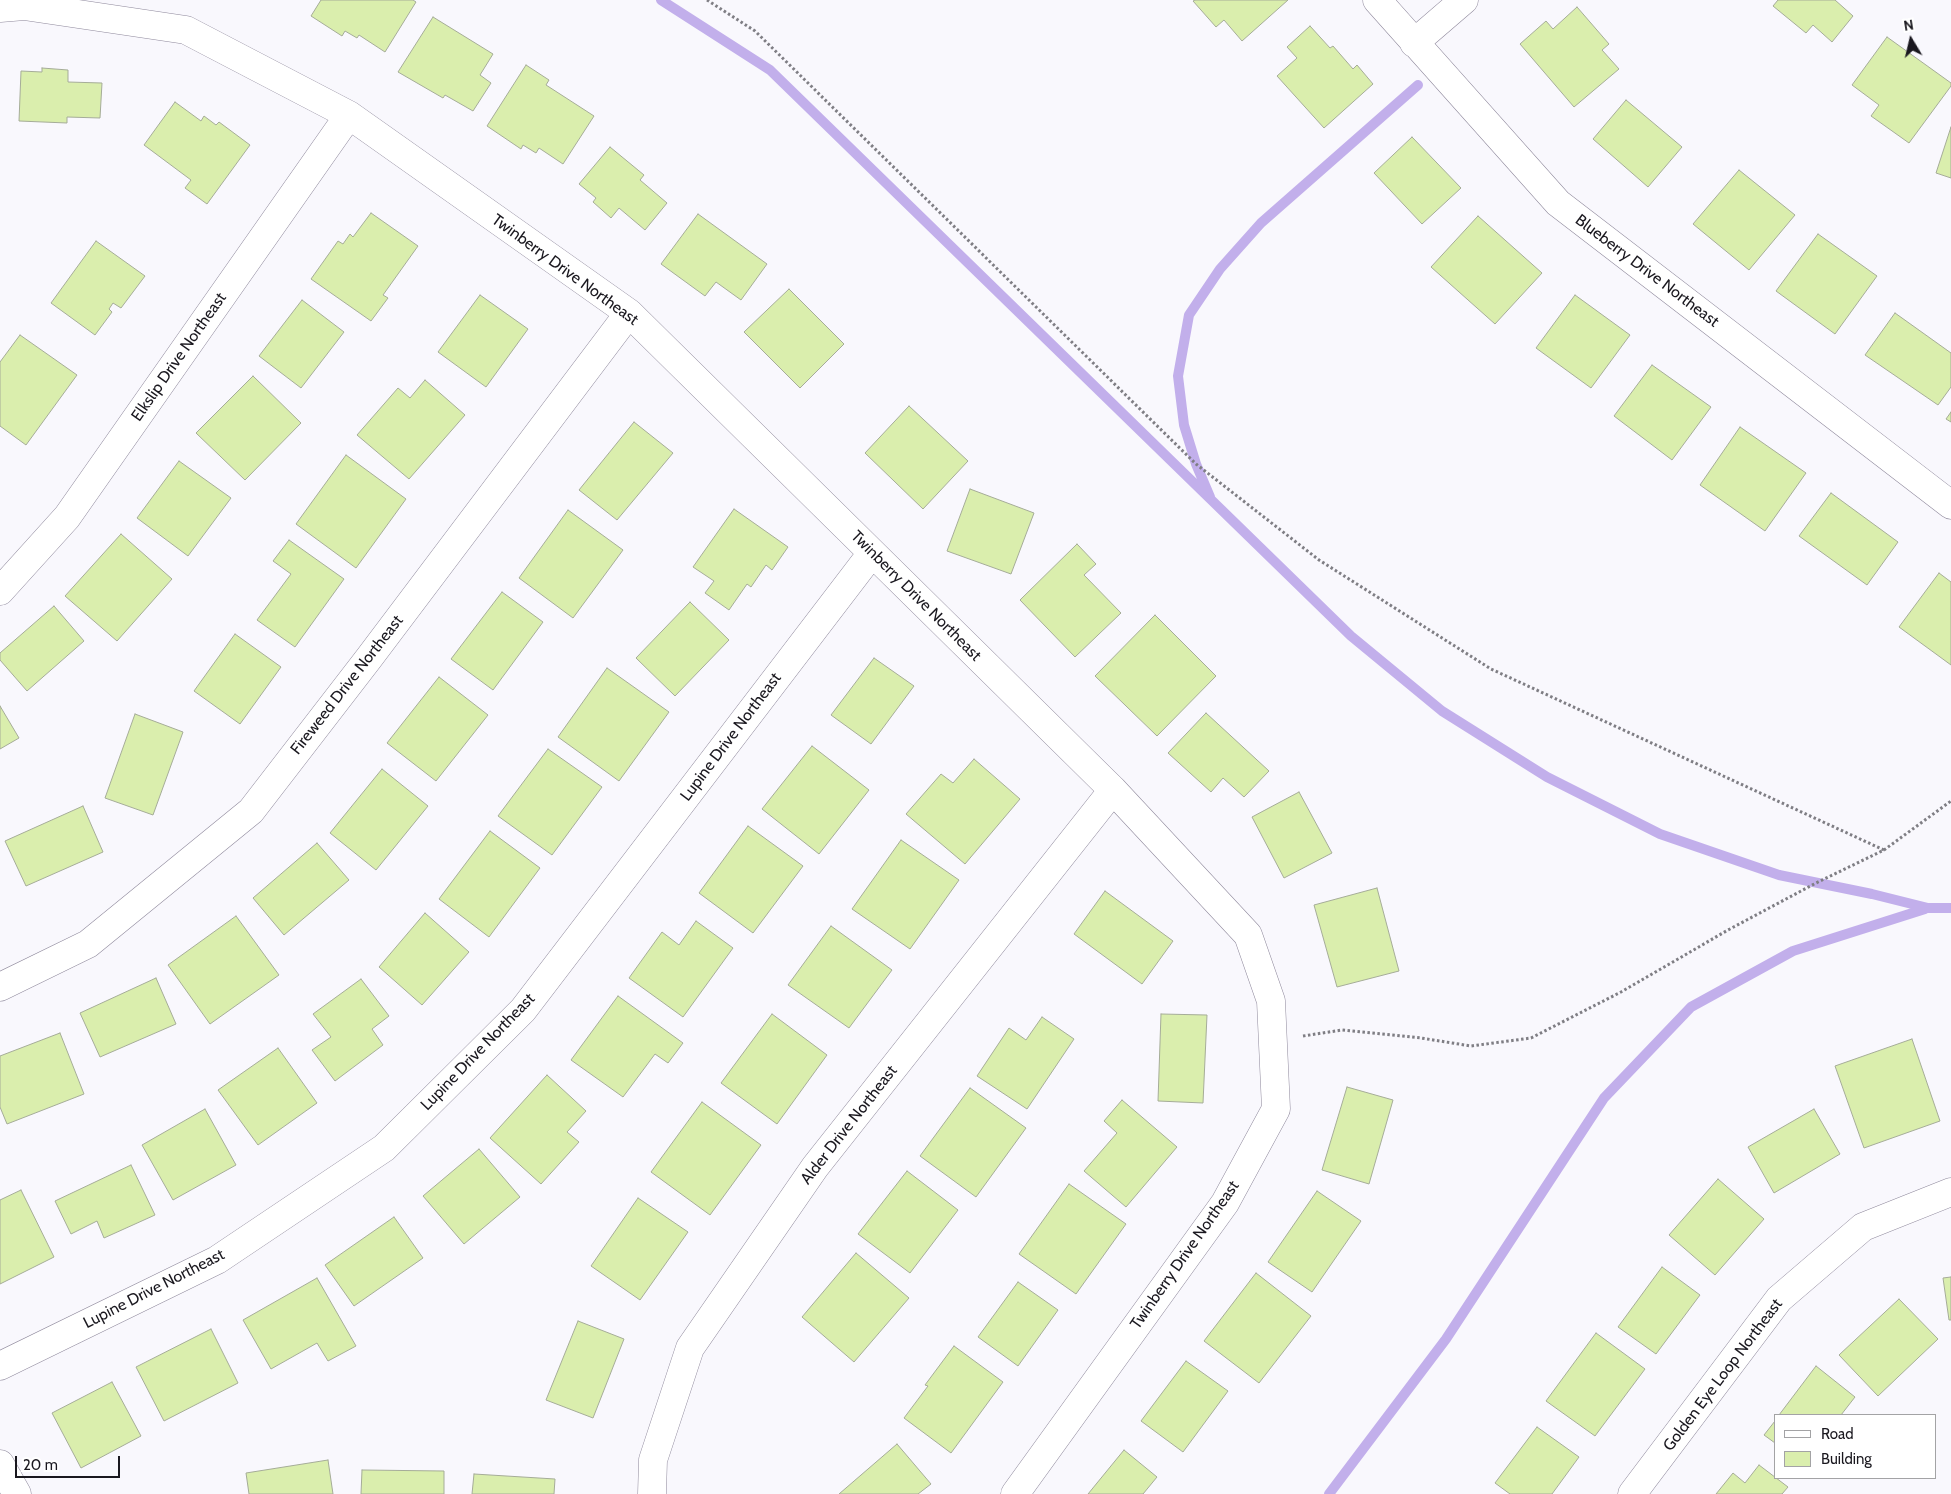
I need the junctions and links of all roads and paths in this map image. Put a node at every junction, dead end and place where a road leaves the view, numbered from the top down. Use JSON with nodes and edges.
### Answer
{"nodes":[{"id":1,"x":707,"y":0,"type":"edge"},
{"id":2,"x":1377,"y":0,"type":"edge"},
{"id":3,"x":1464,"y":0,"type":"edge"},
{"id":4,"x":0,"y":8,"type":"edge"},
{"id":5,"x":1414,"y":43,"type":"junction"},
{"id":6,"x":348,"y":115,"type":"junction"},
{"id":7,"x":628,"y":313,"type":"junction"},
{"id":8,"x":1951,"y":505,"type":"edge"},
{"id":9,"x":872,"y":553,"type":"junction"},
{"id":10,"x":0,"y":592,"type":"edge"},
{"id":11,"x":1113,"y":790,"type":"junction"},
{"id":12,"x":1951,"y":801,"type":"edge"},
{"id":13,"x":1884,"y":850,"type":"junction"},
{"id":14,"x":0,"y":987,"type":"edge"},
{"id":15,"x":1273,"y":1040,"type":"junction"},
{"id":16,"x":1951,"y":1192,"type":"edge"},
{"id":17,"x":0,"y":1366,"type":"edge"},
{"id":18,"x":0,"y":1464,"type":"edge"},
{"id":19,"x":17,"y":1494,"type":"edge"},
{"id":20,"x":652,"y":1494,"type":"edge"},
{"id":21,"x":1015,"y":1494,"type":"edge"},
{"id":22,"x":1632,"y":1494,"type":"edge"}],
"edges":[{"from":1,"to":13,"type":"path"},
{"from":2,"to":5,"type":"street","name":"Blueberry Drive Northeast"},
{"from":3,"to":5,"type":"street"},
{"from":4,"to":6,"type":"street","name":"Twinberry Drive Northeast"},
{"from":5,"to":8,"type":"street","name":"Blueberry Drive Northeast"},
{"from":6,"to":7,"type":"street","name":"Twinberry Drive Northeast"},
{"from":6,"to":10,"type":"street","name":"Elkslip Drive Northeast"},
{"from":7,"to":9,"type":"street","name":"Twinberry Drive Northeast"},
{"from":7,"to":14,"type":"street","name":"Fireweed Drive Northeast"},
{"from":9,"to":11,"type":"street","name":"Twinberry Drive Northeast"},
{"from":9,"to":17,"type":"street","name":"Lupine Drive Northeast"},
{"from":11,"to":15,"type":"street","name":"Twinberry Drive Northeast"},
{"from":11,"to":20,"type":"street","name":"Alder Drive Northeast"},
{"from":12,"to":13,"type":"path"},
{"from":13,"to":15,"type":"path"},
{"from":15,"to":21,"type":"street","name":"Twinberry Drive Northeast"},
{"from":16,"to":22,"type":"street","name":"Golden Eye Loop Northeast"},
{"from":18,"to":19,"type":"street"}]}
